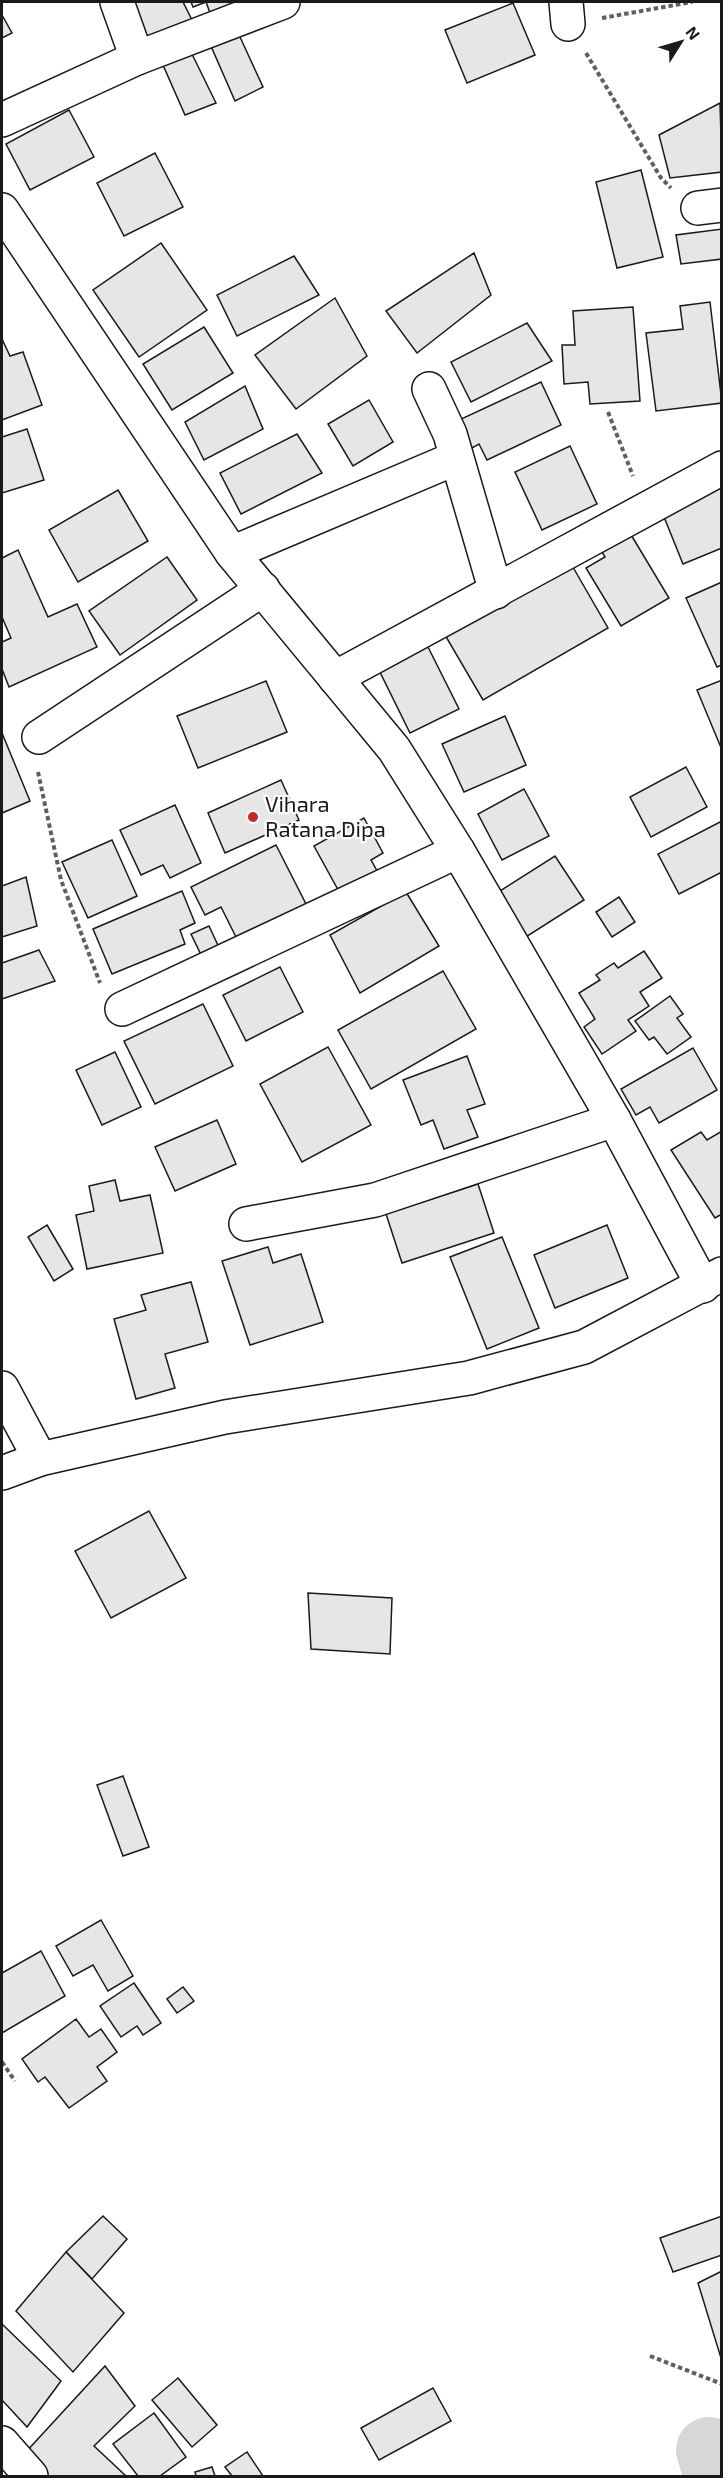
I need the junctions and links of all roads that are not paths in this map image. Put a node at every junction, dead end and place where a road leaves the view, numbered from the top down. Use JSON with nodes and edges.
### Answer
{"nodes":[{"id":1,"x":117,"y":2,"type":"edge"},
{"id":2,"x":283,"y":2,"type":"edge"},
{"id":3,"x":136,"y":58,"type":"junction"},
{"id":4,"x":2,"y":120,"type":"edge"},
{"id":5,"x":2,"y":210,"type":"edge"},
{"id":6,"x":429,"y":389,"type":"dead end"},
{"id":7,"x":456,"y":458,"type":"junction"},
{"id":8,"x":722,"y":468,"type":"edge"},
{"id":9,"x":232,"y":553,"type":"junction"},
{"id":10,"x":263,"y":589,"type":"junction"},
{"id":11,"x":496,"y":592,"type":"junction"},
{"id":12,"x":335,"y":678,"type":"junction"},
{"id":13,"x":39,"y":737,"type":"road end"},
{"id":14,"x":458,"y":851,"type":"junction"},
{"id":15,"x":122,"y":1009,"type":"road end"},
{"id":16,"x":614,"y":1120,"type":"junction"},
{"id":17,"x":246,"y":1224,"type":"dead end"},
{"id":18,"x":712,"y":1280,"type":"edge"},
{"id":19,"x":2,"y":1388,"type":"edge"},
{"id":20,"x":40,"y":1459,"type":"junction"},
{"id":21,"x":2,"y":1473,"type":"edge"},
{"id":22,"x":4,"y":2452,"type":"edge"},
{"id":23,"x":31,"y":2476,"type":"edge"}],
"edges":[{"from":1,"to":3,"type":"street"},
{"from":2,"to":3,"type":"street"},
{"from":3,"to":4,"type":"street"},
{"from":5,"to":9,"type":"street"},
{"from":6,"to":7,"type":"street"},
{"from":7,"to":9,"type":"street"},
{"from":7,"to":11,"type":"street"},
{"from":8,"to":11,"type":"street"},
{"from":9,"to":10,"type":"street"},
{"from":10,"to":12,"type":"street"},
{"from":10,"to":13,"type":"street"},
{"from":11,"to":12,"type":"street"},
{"from":12,"to":14,"type":"street"},
{"from":14,"to":15,"type":"street"},
{"from":14,"to":16,"type":"street"},
{"from":16,"to":17,"type":"street"},
{"from":16,"to":18,"type":"street"},
{"from":18,"to":20,"type":"street"},
{"from":19,"to":20,"type":"street"},
{"from":20,"to":21,"type":"street"},
{"from":22,"to":23,"type":"street"}]}
